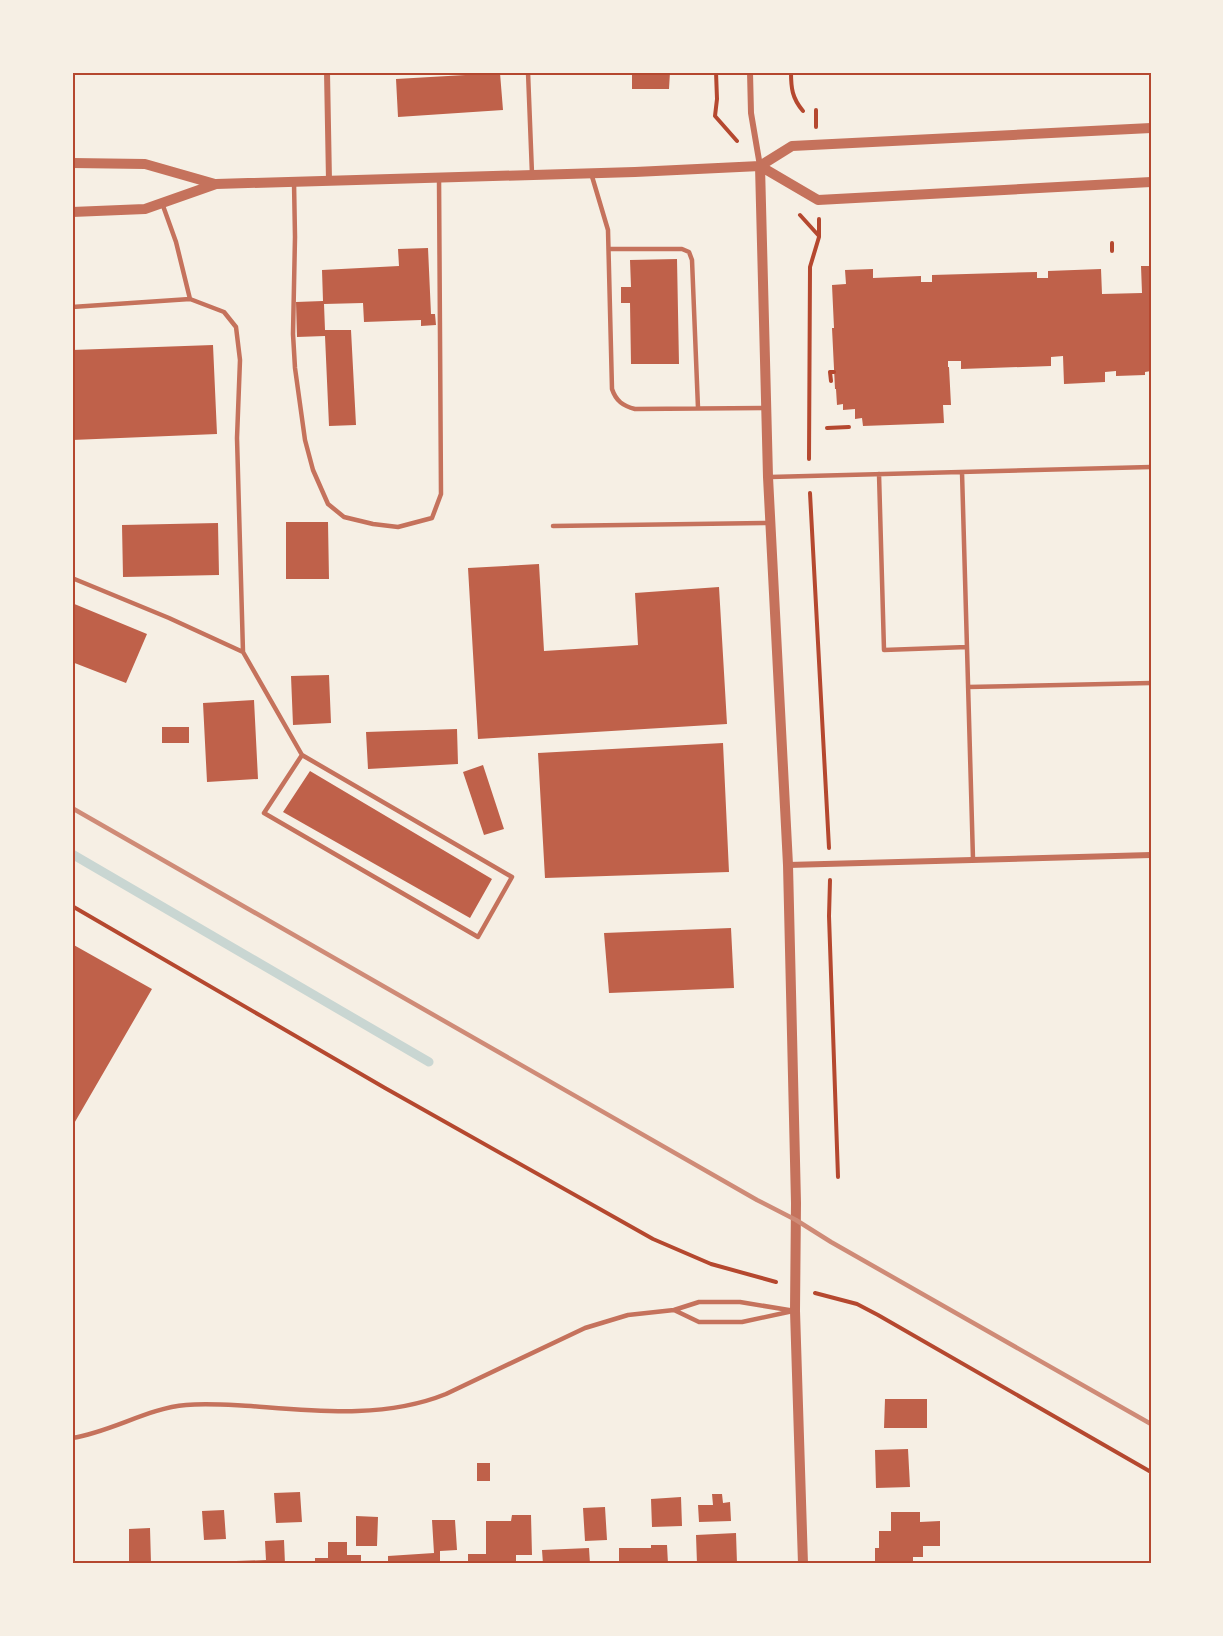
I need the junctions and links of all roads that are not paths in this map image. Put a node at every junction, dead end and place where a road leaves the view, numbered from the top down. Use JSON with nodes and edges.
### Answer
{"nodes":[{"id":1,"x":327,"y":72,"type":"edge"},
{"id":2,"x":528,"y":72,"type":"edge"},
{"id":3,"x":750,"y":72,"type":"edge"},
{"id":4,"x":1151,"y":128,"type":"edge"},
{"id":5,"x":72,"y":163,"type":"edge"},
{"id":6,"x":760,"y":166,"type":"junction"},
{"id":7,"x":591,"y":173,"type":"junction"},
{"id":8,"x":532,"y":175,"type":"junction"},
{"id":9,"x":439,"y":177,"type":"junction"},
{"id":10,"x":330,"y":181,"type":"junction"},
{"id":11,"x":294,"y":182,"type":"junction"},
{"id":12,"x":1151,"y":182,"type":"edge"},
{"id":13,"x":216,"y":184,"type":"junction"},
{"id":14,"x":162,"y":203,"type":"junction"},
{"id":15,"x":72,"y":212,"type":"edge"},
{"id":16,"x":609,"y":249,"type":"junction"},
{"id":17,"x":190,"y":299,"type":"junction"},
{"id":18,"x":72,"y":307,"type":"edge"},
{"id":19,"x":698,"y":408,"type":"junction"},
{"id":20,"x":766,"y":408,"type":"junction"},
{"id":21,"x":1151,"y":467,"type":"edge"},
{"id":22,"x":963,"y":472,"type":"junction"},
{"id":23,"x":879,"y":474,"type":"junction"},
{"id":24,"x":768,"y":477,"type":"junction"},
{"id":25,"x":771,"y":523,"type":"junction"},
{"id":26,"x":553,"y":526,"type":"dead end"},
{"id":27,"x":72,"y":578,"type":"edge"},
{"id":28,"x":967,"y":647,"type":"junction"},
{"id":29,"x":243,"y":652,"type":"junction"},
{"id":30,"x":1151,"y":682,"type":"edge"},
{"id":31,"x":968,"y":687,"type":"junction"},
{"id":32,"x":302,"y":755,"type":"junction"},
{"id":33,"x":1151,"y":855,"type":"edge"},
{"id":34,"x":973,"y":860,"type":"junction"},
{"id":35,"x":788,"y":865,"type":"junction"},
{"id":36,"x":674,"y":1310,"type":"junction"},
{"id":37,"x":795,"y":1311,"type":"junction"},
{"id":38,"x":72,"y":1438,"type":"edge"},
{"id":39,"x":803,"y":1564,"type":"edge"}],
"edges":[{"from":1,"to":10,"type":"street"},
{"from":2,"to":8,"type":"lane"},
{"from":3,"to":6,"type":"street"},
{"from":4,"to":6,"type":"street"},
{"from":5,"to":13,"type":"street"},
{"from":6,"to":7,"type":"street"},
{"from":6,"to":12,"type":"street"},
{"from":6,"to":20,"type":"street"},
{"from":7,"to":8,"type":"street"},
{"from":7,"to":16,"type":"lane"},
{"from":8,"to":9,"type":"street"},
{"from":9,"to":10,"type":"street"},
{"from":9,"to":11,"type":"lane"},
{"from":10,"to":11,"type":"street"},
{"from":11,"to":13,"type":"street"},
{"from":13,"to":14,"type":"street"},
{"from":14,"to":15,"type":"street"},
{"from":14,"to":17,"type":"lane"},
{"from":16,"to":19,"type":"lane"},
{"from":16,"to":19,"type":"lane"},
{"from":17,"to":18,"type":"lane"},
{"from":17,"to":29,"type":"lane"},
{"from":19,"to":20,"type":"lane"},
{"from":20,"to":24,"type":"street"},
{"from":21,"to":22,"type":"lane"},
{"from":22,"to":23,"type":"lane"},
{"from":22,"to":28,"type":"lane"},
{"from":23,"to":24,"type":"lane"},
{"from":23,"to":28,"type":"lane"},
{"from":24,"to":25,"type":"street"},
{"from":25,"to":26,"type":"lane"},
{"from":25,"to":35,"type":"street"},
{"from":27,"to":29,"type":"lane"},
{"from":28,"to":31,"type":"lane"},
{"from":29,"to":32,"type":"lane"},
{"from":30,"to":31,"type":"lane"},
{"from":31,"to":34,"type":"lane"},
{"from":32,"to":32,"type":"lane"},
{"from":33,"to":34,"type":"street"},
{"from":34,"to":35,"type":"street"},
{"from":35,"to":37,"type":"street"},
{"from":36,"to":37,"type":"lane"},
{"from":36,"to":37,"type":"lane"},
{"from":36,"to":38,"type":"lane"},
{"from":37,"to":39,"type":"street"}]}
